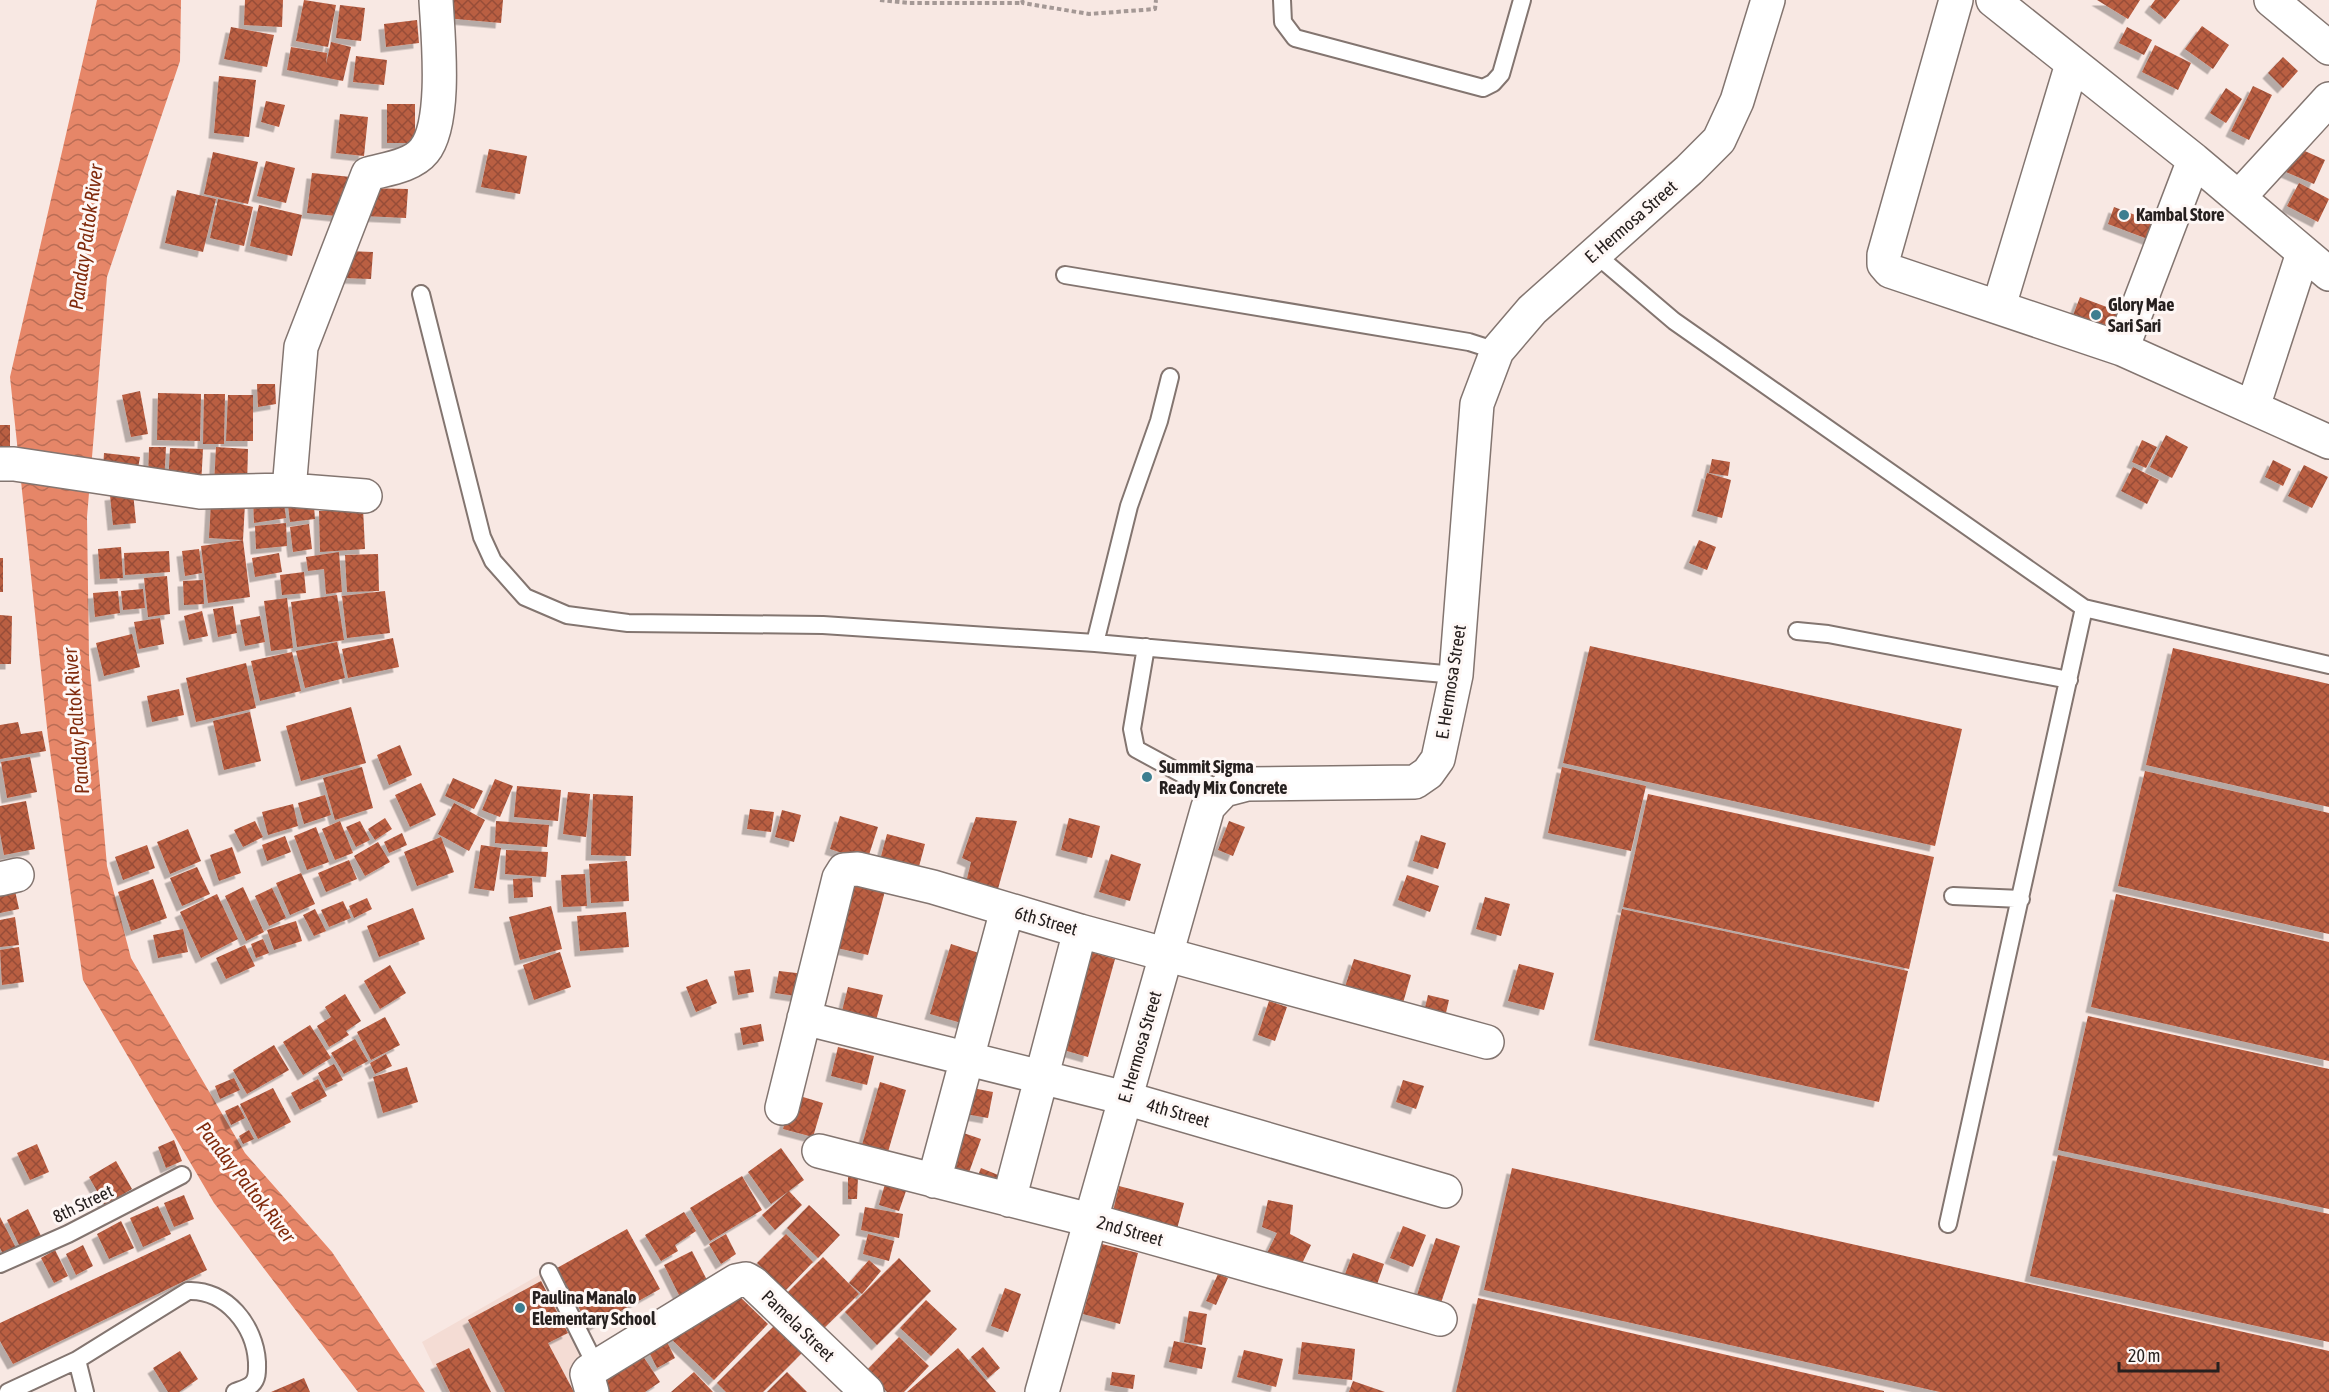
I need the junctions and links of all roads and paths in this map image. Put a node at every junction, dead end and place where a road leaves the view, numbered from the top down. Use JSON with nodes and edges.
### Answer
{"nodes":[{"id":1,"x":436,"y":0,"type":"edge"},
{"id":2,"x":880,"y":0,"type":"edge"},
{"id":3,"x":1156,"y":0,"type":"edge"},
{"id":4,"x":1282,"y":0,"type":"edge"},
{"id":5,"x":1522,"y":0,"type":"edge"},
{"id":6,"x":1768,"y":0,"type":"edge"},
{"id":7,"x":1956,"y":0,"type":"edge"},
{"id":8,"x":1993,"y":0,"type":"edge"},
{"id":9,"x":2271,"y":0,"type":"edge"},
{"id":10,"x":1023,"y":1,"type":"edge"},
{"id":11,"x":2329,"y":48,"type":"edge"},
{"id":12,"x":2072,"y":64,"type":"junction"},
{"id":13,"x":2329,"y":99,"type":"edge"},
{"id":14,"x":2194,"y":160,"type":"junction"},
{"id":15,"x":2239,"y":197,"type":"junction"},
{"id":16,"x":1594,"y":253,"type":"junction"},
{"id":17,"x":2304,"y":253,"type":"junction"},
{"id":18,"x":1065,"y":274,"type":"dead end"},
{"id":19,"x":2329,"y":274,"type":"edge"},
{"id":20,"x":421,"y":294,"type":"dead end"},
{"id":21,"x":1999,"y":306,"type":"junction"},
{"id":22,"x":2121,"y":349,"type":"junction"},
{"id":23,"x":1497,"y":351,"type":"junction"},
{"id":24,"x":1170,"y":377,"type":"dead end"},
{"id":25,"x":2253,"y":407,"type":"junction"},
{"id":26,"x":2329,"y":442,"type":"edge"},
{"id":27,"x":7,"y":464,"type":"edge"},
{"id":28,"x":289,"y":490,"type":"junction"},
{"id":29,"x":366,"y":496,"type":"dead end"},
{"id":30,"x":2084,"y":608,"type":"junction"},
{"id":31,"x":1797,"y":631,"type":"dead end"},
{"id":32,"x":1095,"y":643,"type":"junction"},
{"id":33,"x":1146,"y":647,"type":"junction"},
{"id":34,"x":2329,"y":665,"type":"edge"},
{"id":35,"x":1456,"y":675,"type":"junction"},
{"id":36,"x":2069,"y":680,"type":"junction"},
{"id":37,"x":1224,"y":789,"type":"junction"},
{"id":38,"x":1953,"y":896,"type":"dead end"},
{"id":39,"x":2021,"y":899,"type":"junction"},
{"id":40,"x":1007,"y":910,"type":"junction"},
{"id":41,"x":1080,"y":931,"type":"junction"},
{"id":42,"x":1167,"y":954,"type":"junction"},
{"id":43,"x":804,"y":1018,"type":"junction"},
{"id":44,"x":1487,"y":1042,"type":"dead end"},
{"id":45,"x":966,"y":1059,"type":"junction"},
{"id":46,"x":1043,"y":1078,"type":"junction"},
{"id":47,"x":1125,"y":1098,"type":"junction"},
{"id":48,"x":783,"y":1108,"type":"dead end"},
{"id":49,"x":819,"y":1151,"type":"dead end"},
{"id":50,"x":182,"y":1175,"type":"dead end"},
{"id":51,"x":934,"y":1180,"type":"junction"},
{"id":52,"x":1445,"y":1191,"type":"dead end"},
{"id":53,"x":1009,"y":1200,"type":"junction"},
{"id":54,"x":1090,"y":1220,"type":"junction"},
{"id":55,"x":1948,"y":1224,"type":"dead end"},
{"id":56,"x":0,"y":1264,"type":"edge"},
{"id":57,"x":549,"y":1272,"type":"dead end"},
{"id":58,"x":1440,"y":1319,"type":"dead end"},
{"id":59,"x":77,"y":1360,"type":"junction"},
{"id":60,"x":594,"y":1379,"type":"edge"},
{"id":61,"x":9,"y":1392,"type":"edge"},
{"id":62,"x":85,"y":1392,"type":"edge"},
{"id":63,"x":235,"y":1392,"type":"edge"},
{"id":64,"x":867,"y":1392,"type":"edge"},
{"id":65,"x":1042,"y":1392,"type":"edge"}],
"edges":[{"from":1,"to":28,"type":"street"},
{"from":2,"to":10,"type":"path"},
{"from":3,"to":10,"type":"path"},
{"from":4,"to":5,"type":"lane"},
{"from":6,"to":16,"type":"street","name":"E. Hermosa Street"},
{"from":7,"to":21,"type":"street"},
{"from":8,"to":12,"type":"street"},
{"from":9,"to":11,"type":"street"},
{"from":12,"to":14,"type":"street"},
{"from":12,"to":21,"type":"street"},
{"from":13,"to":15,"type":"street"},
{"from":14,"to":15,"type":"street"},
{"from":14,"to":22,"type":"street"},
{"from":15,"to":17,"type":"street"},
{"from":16,"to":23,"type":"street","name":"E. Hermosa Street"},
{"from":16,"to":30,"type":"lane"},
{"from":17,"to":19,"type":"street"},
{"from":17,"to":25,"type":"street"},
{"from":18,"to":23,"type":"lane"},
{"from":20,"to":32,"type":"lane"},
{"from":21,"to":22,"type":"street"},
{"from":22,"to":25,"type":"street"},
{"from":23,"to":35,"type":"street","name":"E. Hermosa Street"},
{"from":24,"to":32,"type":"lane"},
{"from":25,"to":26,"type":"street"},
{"from":27,"to":28,"type":"street"},
{"from":28,"to":29,"type":"street"},
{"from":30,"to":34,"type":"lane"},
{"from":30,"to":36,"type":"lane"},
{"from":31,"to":36,"type":"lane"},
{"from":32,"to":33,"type":"lane"},
{"from":33,"to":35,"type":"lane"},
{"from":33,"to":37,"type":"lane"},
{"from":35,"to":37,"type":"street","name":"E. Hermosa Street"},
{"from":36,"to":39,"type":"lane"},
{"from":37,"to":42,"type":"street","name":"E. Hermosa Street"},
{"from":38,"to":39,"type":"lane"},
{"from":39,"to":55,"type":"lane"},
{"from":40,"to":41,"type":"street","name":"6th Street"},
{"from":40,"to":43,"type":"street","name":"6th Street"},
{"from":40,"to":45,"type":"street"},
{"from":41,"to":42,"type":"street","name":"6th Street"},
{"from":41,"to":46,"type":"street"},
{"from":42,"to":44,"type":"street","name":"6th Street"},
{"from":42,"to":47,"type":"street","name":"E. Hermosa Street"},
{"from":43,"to":45,"type":"street","name":"4th Street"},
{"from":43,"to":48,"type":"street","name":"6th Street"},
{"from":45,"to":46,"type":"street","name":"4th Street"},
{"from":45,"to":51,"type":"street"},
{"from":46,"to":47,"type":"street","name":"4th Street"},
{"from":46,"to":53,"type":"street"},
{"from":47,"to":52,"type":"street","name":"4th Street"},
{"from":47,"to":54,"type":"street","name":"E. Hermosa Street"},
{"from":49,"to":51,"type":"street","name":"2nd Street"},
{"from":50,"to":56,"type":"lane","name":"8th Street"},
{"from":51,"to":53,"type":"street","name":"2nd Street"},
{"from":53,"to":54,"type":"street","name":"2nd Street"},
{"from":54,"to":58,"type":"street","name":"2nd Street"},
{"from":54,"to":65,"type":"street","name":"E. Hermosa Street"},
{"from":57,"to":60,"type":"lane"},
{"from":59,"to":61,"type":"lane"},
{"from":59,"to":62,"type":"lane"},
{"from":59,"to":63,"type":"lane"},
{"from":60,"to":64,"type":"street","name":"Pamela Street"}]}
